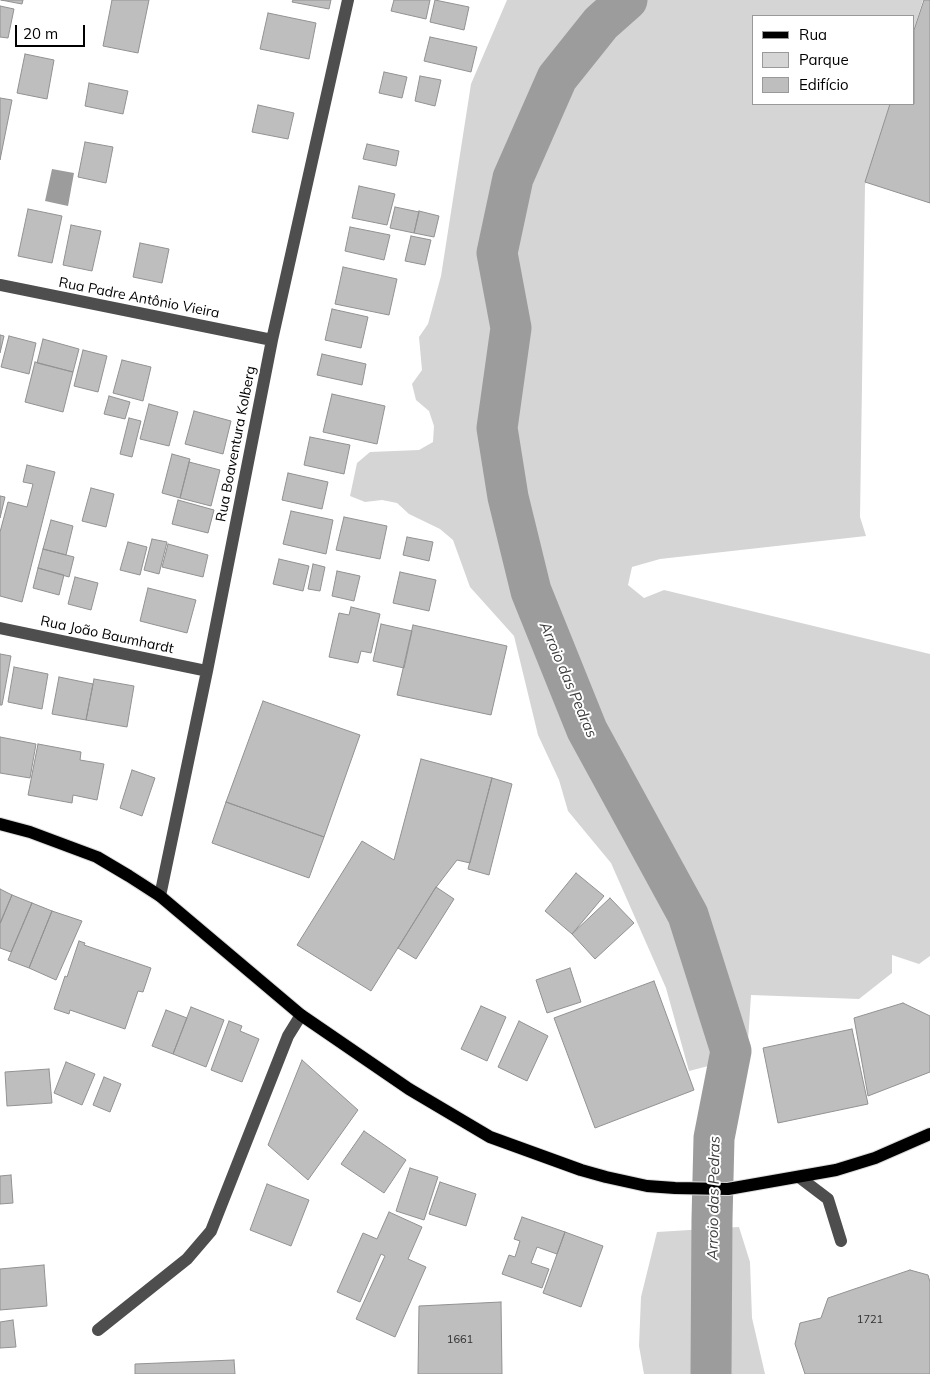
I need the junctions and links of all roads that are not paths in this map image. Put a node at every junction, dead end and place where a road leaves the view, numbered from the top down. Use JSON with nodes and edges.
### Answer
{"nodes":[{"id":1,"x":348,"y":0,"type":"edge"},
{"id":2,"x":0,"y":285,"type":"edge"},
{"id":3,"x":272,"y":340,"type":"junction"},
{"id":4,"x":0,"y":628,"type":"edge"},
{"id":5,"x":207,"y":670,"type":"junction"},
{"id":6,"x":0,"y":824,"type":"edge"},
{"id":7,"x":160,"y":896,"type":"junction"},
{"id":8,"x":301,"y":1015,"type":"junction"},
{"id":9,"x":930,"y":1134,"type":"edge"},
{"id":10,"x":800,"y":1177,"type":"junction"},
{"id":11,"x":841,"y":1240,"type":"dead end"},
{"id":12,"x":98,"y":1330,"type":"dead end"}],
"edges":[{"from":1,"to":3,"type":"street","name":"Rua Boaventura Kolberg"},
{"from":2,"to":3,"type":"street","name":"Rua Padre Antônio Vieira"},
{"from":3,"to":5,"type":"street","name":"Rua Boaventura Kolberg"},
{"from":4,"to":5,"type":"street","name":"Rua João Baumhardt"},
{"from":5,"to":7,"type":"street","name":"Rua Boaventura Kolberg"},
{"from":6,"to":7,"type":"main road"},
{"from":7,"to":8,"type":"main road"},
{"from":8,"to":10,"type":"main road"},
{"from":8,"to":12,"type":"street"},
{"from":9,"to":10,"type":"main road"},
{"from":10,"to":11,"type":"street"}]}
